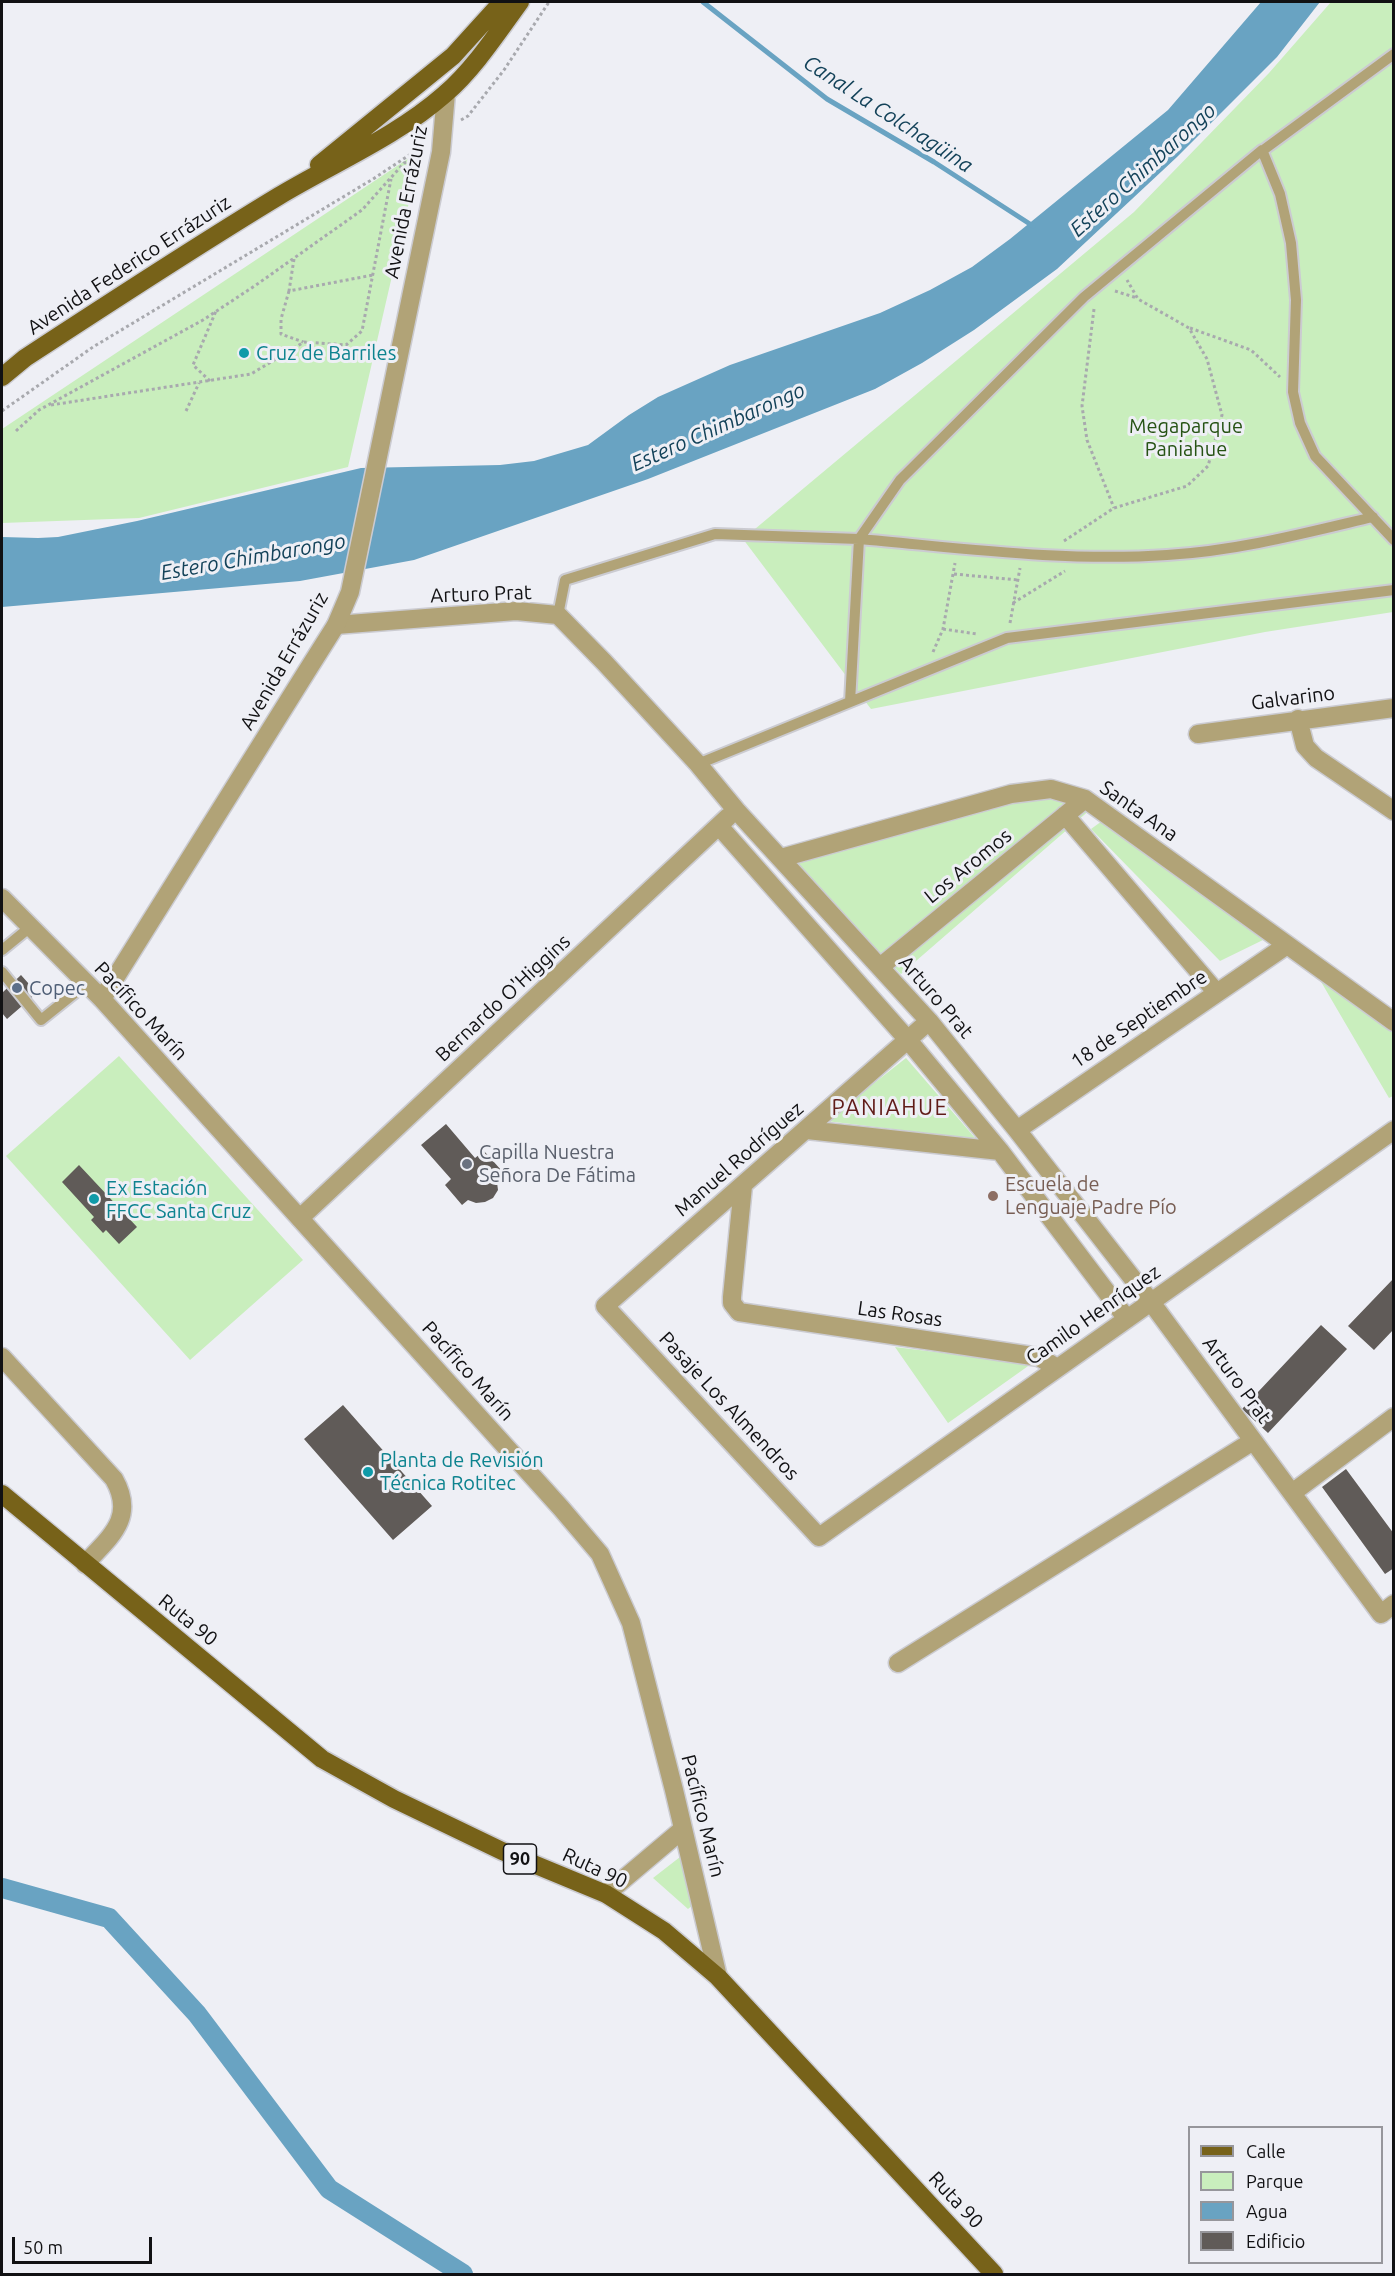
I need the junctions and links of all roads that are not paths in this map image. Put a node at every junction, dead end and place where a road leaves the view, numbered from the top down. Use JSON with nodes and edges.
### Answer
{"nodes":[{"id":1,"x":502,"y":2,"type":"edge"},
{"id":2,"x":520,"y":2,"type":"edge"},
{"id":3,"x":1394,"y":54,"type":"edge"},
{"id":4,"x":453,"y":56,"type":"junction"},
{"id":5,"x":446,"y":93,"type":"junction"},
{"id":6,"x":1262,"y":152,"type":"junction"},
{"id":7,"x":282,"y":194,"type":"junction"},
{"id":8,"x":2,"y":377,"type":"edge"},
{"id":9,"x":1373,"y":517,"type":"junction"},
{"id":10,"x":859,"y":539,"type":"junction"},
{"id":11,"x":1394,"y":540,"type":"edge"},
{"id":12,"x":1394,"y":590,"type":"edge"},
{"id":13,"x":558,"y":615,"type":"junction"},
{"id":14,"x":336,"y":625,"type":"junction"},
{"id":15,"x":850,"y":702,"type":"junction"},
{"id":16,"x":1394,"y":708,"type":"edge"},
{"id":17,"x":1298,"y":719,"type":"junction"},
{"id":18,"x":1198,"y":734,"type":"dead end"},
{"id":19,"x":698,"y":764,"type":"junction"},
{"id":20,"x":1085,"y":799,"type":"junction"},
{"id":21,"x":736,"y":810,"type":"junction"},
{"id":22,"x":1394,"y":811,"type":"edge"},
{"id":23,"x":1065,"y":815,"type":"junction"},
{"id":24,"x":719,"y":826,"type":"junction"},
{"id":25,"x":781,"y":858,"type":"junction"},
{"id":26,"x":2,"y":898,"type":"edge"},
{"id":27,"x":29,"y":928,"type":"junction"},
{"id":28,"x":1287,"y":945,"type":"junction"},
{"id":29,"x":2,"y":950,"type":"edge"},
{"id":30,"x":880,"y":968,"type":"junction"},
{"id":31,"x":2,"y":972,"type":"edge"},
{"id":32,"x":86,"y":984,"type":"junction"},
{"id":33,"x":1216,"y":993,"type":"junction"},
{"id":34,"x":102,"y":999,"type":"junction"},
{"id":35,"x":929,"y":1021,"type":"junction"},
{"id":36,"x":1394,"y":1022,"type":"edge"},
{"id":37,"x":908,"y":1040,"type":"junction"},
{"id":38,"x":807,"y":1130,"type":"junction"},
{"id":39,"x":1017,"y":1130,"type":"junction"},
{"id":40,"x":1394,"y":1130,"type":"edge"},
{"id":41,"x":1000,"y":1151,"type":"junction"},
{"id":42,"x":743,"y":1186,"type":"junction"},
{"id":43,"x":300,"y":1218,"type":"junction"},
{"id":44,"x":1151,"y":1302,"type":"junction"},
{"id":45,"x":605,"y":1306,"type":"joint"},
{"id":46,"x":1127,"y":1319,"type":"junction"},
{"id":47,"x":2,"y":1357,"type":"edge"},
{"id":48,"x":1057,"y":1368,"type":"junction"},
{"id":49,"x":1394,"y":1417,"type":"edge"},
{"id":50,"x":1253,"y":1441,"type":"junction"},
{"id":51,"x":1292,"y":1492,"type":"junction"},
{"id":52,"x":2,"y":1494,"type":"edge"},
{"id":53,"x":819,"y":1537,"type":"joint"},
{"id":54,"x":85,"y":1564,"type":"junction"},
{"id":55,"x":1387,"y":1609,"type":"edge"},
{"id":56,"x":898,"y":1663,"type":"dead end"},
{"id":57,"x":683,"y":1829,"type":"junction"},
{"id":58,"x":606,"y":1894,"type":"junction"},
{"id":59,"x":718,"y":1977,"type":"junction"},
{"id":60,"x":994,"y":2274,"type":"edge"}],
"edges":[{"from":1,"to":4,"type":"main road","name":"Avenida Federico Errázuriz"},
{"from":2,"to":5,"type":"main road","name":"Avenida Federico Errázuriz"},
{"from":3,"to":6,"type":"lane"},
{"from":4,"to":5,"type":"main road"},
{"from":4,"to":7,"type":"main road","name":"Avenida Federico Errázuriz"},
{"from":5,"to":7,"type":"main road","name":"Avenida Federico Errázuriz"},
{"from":5,"to":14,"type":"street","name":"Avenida Errázuriz"},
{"from":6,"to":9,"type":"lane"},
{"from":6,"to":10,"type":"lane"},
{"from":7,"to":8,"type":"main road","name":"Avenida Federico Errázuriz"},
{"from":9,"to":10,"type":"lane"},
{"from":9,"to":11,"type":"lane"},
{"from":10,"to":13,"type":"lane"},
{"from":10,"to":15,"type":"lane"},
{"from":12,"to":15,"type":"lane"},
{"from":13,"to":14,"type":"street","name":"Arturo Prat"},
{"from":13,"to":19,"type":"street","name":"Arturo Prat"},
{"from":14,"to":34,"type":"street","name":"Avenida Errázuriz"},
{"from":15,"to":19,"type":"lane"},
{"from":16,"to":17,"type":"street","name":"Galvarino"},
{"from":17,"to":18,"type":"street","name":"Galvarino"},
{"from":17,"to":22,"type":"street"},
{"from":19,"to":21,"type":"street","name":"Arturo Prat"},
{"from":20,"to":23,"type":"street","name":"Los Aromos"},
{"from":20,"to":25,"type":"street","name":"Santa Ana"},
{"from":20,"to":28,"type":"street","name":"Santa Ana"},
{"from":21,"to":24,"type":"street","name":"Bernardo O'Higgins"},
{"from":21,"to":25,"type":"street","name":"Arturo Prat"},
{"from":23,"to":30,"type":"street","name":"Los Aromos"},
{"from":23,"to":33,"type":"street"},
{"from":24,"to":37,"type":"street"},
{"from":24,"to":43,"type":"street","name":"Bernardo O'Higgins"},
{"from":25,"to":30,"type":"street","name":"Arturo Prat"},
{"from":26,"to":27,"type":"street","name":"Pacífico Marín"},
{"from":27,"to":29,"type":"lane"},
{"from":27,"to":32,"type":"street","name":"Pacífico Marín"},
{"from":28,"to":33,"type":"street","name":"18 de Septiembre"},
{"from":28,"to":36,"type":"street","name":"Santa Ana"},
{"from":30,"to":35,"type":"street","name":"Arturo Prat"},
{"from":31,"to":32,"type":"lane"},
{"from":32,"to":34,"type":"street","name":"Pacífico Marín"},
{"from":33,"to":39,"type":"street","name":"18 de Septiembre"},
{"from":34,"to":43,"type":"street","name":"Pacífico Marín"},
{"from":35,"to":37,"type":"street","name":"Manuel Rodríguez"},
{"from":35,"to":39,"type":"street","name":"Arturo Prat"},
{"from":37,"to":38,"type":"street","name":"Manuel Rodríguez"},
{"from":37,"to":41,"type":"street"},
{"from":38,"to":41,"type":"street"},
{"from":38,"to":42,"type":"street","name":"Manuel Rodríguez"},
{"from":39,"to":44,"type":"street","name":"Arturo Prat"},
{"from":40,"to":44,"type":"street","name":"Camilo Henríquez"},
{"from":41,"to":46,"type":"street"},
{"from":42,"to":45,"type":"street","name":"Manuel Rodríguez"},
{"from":42,"to":48,"type":"street","name":"Las Rosas"},
{"from":43,"to":57,"type":"street","name":"Pacífico Marín"},
{"from":44,"to":46,"type":"street","name":"Camilo Henríquez"},
{"from":44,"to":50,"type":"street","name":"Arturo Prat"},
{"from":45,"to":53,"type":"street","name":"Pasaje Los Almendros"},
{"from":46,"to":48,"type":"street","name":"Camilo Henríquez"},
{"from":47,"to":54,"type":"street"},
{"from":48,"to":53,"type":"street","name":"Camilo Henríquez"},
{"from":49,"to":51,"type":"street"},
{"from":50,"to":51,"type":"street","name":"Arturo Prat"},
{"from":50,"to":56,"type":"street"},
{"from":51,"to":55,"type":"street","name":"Arturo Prat"},
{"from":52,"to":54,"type":"main road","name":"Ruta 90","number":"90"},
{"from":54,"to":58,"type":"main road","name":"Ruta 90","number":"90"},
{"from":57,"to":58,"type":"street"},
{"from":57,"to":59,"type":"street","name":"Pacífico Marín"},
{"from":58,"to":59,"type":"main road","name":"Ruta 90","number":"90"},
{"from":59,"to":60,"type":"main road","name":"Ruta 90","number":"90"}]}
